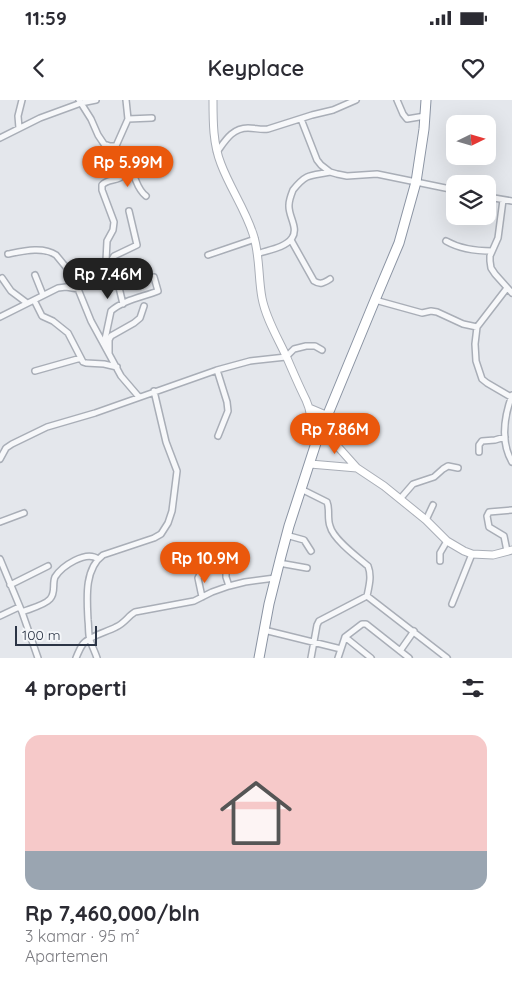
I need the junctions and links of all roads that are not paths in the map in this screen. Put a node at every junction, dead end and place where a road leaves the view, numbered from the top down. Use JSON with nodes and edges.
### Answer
{"nodes":[{"id":1,"x":22,"y":100,"type":"edge"},
{"id":2,"x":96,"y":100,"type":"edge"},
{"id":3,"x":126,"y":100,"type":"edge"},
{"id":4,"x":213,"y":100,"type":"edge"},
{"id":5,"x":356,"y":100,"type":"edge"},
{"id":6,"x":397,"y":100,"type":"edge"},
{"id":7,"x":426,"y":100,"type":"edge"},
{"id":8,"x":80,"y":102,"type":"edge"},
{"id":9,"x":426,"y":116,"type":"junction"},
{"id":10,"x":152,"y":118,"type":"dead end"},
{"id":11,"x":128,"y":119,"type":"junction"},
{"id":12,"x":301,"y":119,"type":"junction"},
{"id":13,"x":19,"y":128,"type":"junction"},
{"id":14,"x":0,"y":138,"type":"edge"},
{"id":15,"x":116,"y":146,"type":"junction"},
{"id":16,"x":217,"y":152,"type":"junction"},
{"id":17,"x":123,"y":165,"type":"junction"},
{"id":18,"x":330,"y":172,"type":"junction"},
{"id":19,"x":416,"y":182,"type":"junction"},
{"id":20,"x":446,"y":188,"type":"edge"},
{"id":21,"x":146,"y":196,"type":"dead end"},
{"id":22,"x":496,"y":199,"type":"edge"},
{"id":23,"x":503,"y":200,"type":"junction"},
{"id":24,"x":512,"y":201,"type":"edge"},
{"id":25,"x":129,"y":211,"type":"dead end"},
{"id":26,"x":255,"y":239,"type":"junction"},
{"id":27,"x":291,"y":240,"type":"junction"},
{"id":28,"x":446,"y":241,"type":"dead end"},
{"id":29,"x":492,"y":251,"type":"junction"},
{"id":30,"x":8,"y":254,"type":"dead end"},
{"id":31,"x":257,"y":254,"type":"junction"},
{"id":32,"x":208,"y":255,"type":"dead end"},
{"id":33,"x":35,"y":275,"type":"dead end"},
{"id":34,"x":154,"y":277,"type":"dead end"},
{"id":35,"x":2,"y":278,"type":"dead end"},
{"id":36,"x":330,"y":279,"type":"dead end"},
{"id":37,"x":79,"y":283,"type":"junction"},
{"id":38,"x":507,"y":288,"type":"junction"},
{"id":39,"x":78,"y":289,"type":"junction"},
{"id":40,"x":512,"y":293,"type":"edge"},
{"id":41,"x":43,"y":295,"type":"junction"},
{"id":42,"x":34,"y":300,"type":"junction"},
{"id":43,"x":375,"y":300,"type":"junction"},
{"id":44,"x":27,"y":303,"type":"junction"},
{"id":45,"x":122,"y":304,"type":"junction"},
{"id":46,"x":144,"y":306,"type":"dead end"},
{"id":47,"x":0,"y":317,"type":"edge"},
{"id":48,"x":477,"y":328,"type":"junction"},
{"id":49,"x":104,"y":344,"type":"junction"},
{"id":50,"x":322,"y":350,"type":"dead end"},
{"id":51,"x":109,"y":354,"type":"junction"},
{"id":52,"x":286,"y":357,"type":"junction"},
{"id":53,"x":81,"y":358,"type":"junction"},
{"id":54,"x":117,"y":367,"type":"junction"},
{"id":55,"x":217,"y":370,"type":"junction"},
{"id":56,"x":35,"y":371,"type":"dead end"},
{"id":57,"x":154,"y":391,"type":"junction"},
{"id":58,"x":140,"y":396,"type":"junction"},
{"id":59,"x":512,"y":396,"type":"edge"},
{"id":60,"x":309,"y":408,"type":"junction"},
{"id":61,"x":328,"y":416,"type":"junction"},
{"id":62,"x":322,"y":429,"type":"junction"},
{"id":63,"x":218,"y":436,"type":"dead end"},
{"id":64,"x":505,"y":437,"type":"junction"},
{"id":65,"x":316,"y":443,"type":"junction"},
{"id":66,"x":479,"y":452,"type":"dead end"},
{"id":67,"x":0,"y":459,"type":"edge"},
{"id":68,"x":512,"y":462,"type":"edge"},
{"id":69,"x":310,"y":464,"type":"junction"},
{"id":70,"x":357,"y":468,"type":"junction"},
{"id":71,"x":458,"y":468,"type":"dead end"},
{"id":72,"x":301,"y":488,"type":"junction"},
{"id":73,"x":400,"y":499,"type":"junction"},
{"id":74,"x":433,"y":505,"type":"dead end"},
{"id":75,"x":512,"y":510,"type":"edge"},
{"id":76,"x":24,"y":513,"type":"dead end"},
{"id":77,"x":426,"y":520,"type":"junction"},
{"id":78,"x":0,"y":522,"type":"edge"},
{"id":79,"x":286,"y":535,"type":"junction"},
{"id":80,"x":448,"y":541,"type":"junction"},
{"id":81,"x":510,"y":550,"type":"edge"},
{"id":82,"x":311,"y":551,"type":"dead end"},
{"id":83,"x":472,"y":554,"type":"junction"},
{"id":84,"x":98,"y":558,"type":"junction"},
{"id":85,"x":0,"y":559,"type":"edge"},
{"id":86,"x":239,"y":561,"type":"dead end"},
{"id":87,"x":440,"y":561,"type":"dead end"},
{"id":88,"x":279,"y":563,"type":"junction"},
{"id":89,"x":48,"y":566,"type":"dead end"},
{"id":90,"x":307,"y":568,"type":"dead end"},
{"id":91,"x":201,"y":572,"type":"dead end"},
{"id":92,"x":276,"y":578,"type":"junction"},
{"id":93,"x":10,"y":584,"type":"junction"},
{"id":94,"x":229,"y":586,"type":"junction"},
{"id":95,"x":367,"y":596,"type":"junction"},
{"id":96,"x":202,"y":597,"type":"junction"},
{"id":97,"x":452,"y":604,"type":"dead end"},
{"id":98,"x":20,"y":610,"type":"junction"},
{"id":99,"x":0,"y":616,"type":"edge"},
{"id":100,"x":264,"y":630,"type":"junction"},
{"id":101,"x":414,"y":631,"type":"junction"},
{"id":102,"x":94,"y":637,"type":"junction"},
{"id":103,"x":345,"y":637,"type":"junction"},
{"id":104,"x":314,"y":642,"type":"junction"},
{"id":105,"x":340,"y":649,"type":"junction"},
{"id":106,"x":400,"y":651,"type":"junction"},
{"id":107,"x":38,"y":658,"type":"edge"},
{"id":108,"x":76,"y":658,"type":"edge"},
{"id":109,"x":97,"y":658,"type":"edge"},
{"id":110,"x":259,"y":658,"type":"edge"},
{"id":111,"x":311,"y":658,"type":"edge"},
{"id":112,"x":338,"y":658,"type":"edge"},
{"id":113,"x":371,"y":658,"type":"edge"},
{"id":114,"x":409,"y":658,"type":"edge"},
{"id":115,"x":447,"y":658,"type":"edge"}],
"edges":[{"from":1,"to":13,"type":"street"},
{"from":2,"to":8,"type":"street"},
{"from":3,"to":11,"type":"street"},
{"from":4,"to":16,"type":"main road"},
{"from":5,"to":12,"type":"street"},
{"from":6,"to":9,"type":"street"},
{"from":7,"to":9,"type":"highway"},
{"from":8,"to":13,"type":"street"},
{"from":8,"to":15,"type":"street"},
{"from":9,"to":19,"type":"highway"},
{"from":10,"to":11,"type":"street"},
{"from":11,"to":15,"type":"street"},
{"from":12,"to":16,"type":"street"},
{"from":12,"to":18,"type":"street"},
{"from":13,"to":14,"type":"street"},
{"from":15,"to":17,"type":"street"},
{"from":16,"to":26,"type":"main road"},
{"from":17,"to":21,"type":"street"},
{"from":17,"to":37,"type":"street"},
{"from":18,"to":19,"type":"street"},
{"from":18,"to":27,"type":"street"},
{"from":19,"to":20,"type":"street"},
{"from":19,"to":43,"type":"highway"},
{"from":22,"to":23,"type":"street"},
{"from":23,"to":24,"type":"street"},
{"from":23,"to":29,"type":"street"},
{"from":25,"to":45,"type":"street"},
{"from":26,"to":31,"type":"main road"},
{"from":26,"to":32,"type":"street"},
{"from":27,"to":31,"type":"street"},
{"from":27,"to":36,"type":"street"},
{"from":28,"to":29,"type":"street"},
{"from":29,"to":38,"type":"street"},
{"from":30,"to":37,"type":"street"},
{"from":31,"to":52,"type":"main road"},
{"from":33,"to":41,"type":"street"},
{"from":34,"to":45,"type":"street"},
{"from":35,"to":44,"type":"street"},
{"from":37,"to":39,"type":"street"},
{"from":38,"to":40,"type":"street"},
{"from":38,"to":48,"type":"street"},
{"from":39,"to":41,"type":"street"},
{"from":39,"to":49,"type":"street"},
{"from":41,"to":42,"type":"street"},
{"from":42,"to":44,"type":"street"},
{"from":42,"to":53,"type":"street"},
{"from":43,"to":48,"type":"street"},
{"from":43,"to":61,"type":"highway"},
{"from":44,"to":47,"type":"street"},
{"from":45,"to":49,"type":"street"},
{"from":46,"to":51,"type":"street"},
{"from":48,"to":59,"type":"street"},
{"from":49,"to":51,"type":"street"},
{"from":50,"to":52,"type":"street"},
{"from":51,"to":54,"type":"street"},
{"from":52,"to":55,"type":"street"},
{"from":52,"to":60,"type":"main road"},
{"from":53,"to":54,"type":"street"},
{"from":53,"to":56,"type":"street"},
{"from":54,"to":58,"type":"street"},
{"from":55,"to":57,"type":"street"},
{"from":55,"to":63,"type":"street"},
{"from":57,"to":58,"type":"street"},
{"from":57,"to":84,"type":"street"},
{"from":58,"to":67,"type":"street"},
{"from":59,"to":64,"type":"street"},
{"from":60,"to":61,"type":"main road"},
{"from":60,"to":65,"type":"main road"},
{"from":61,"to":62,"type":"highway"},
{"from":62,"to":65,"type":"highway"},
{"from":62,"to":70,"type":"main road"},
{"from":64,"to":66,"type":"street"},
{"from":64,"to":68,"type":"street"},
{"from":65,"to":69,"type":"highway"},
{"from":69,"to":70,"type":"main road"},
{"from":69,"to":72,"type":"highway"},
{"from":70,"to":73,"type":"main road"},
{"from":71,"to":73,"type":"street"},
{"from":72,"to":79,"type":"highway"},
{"from":72,"to":95,"type":"street"},
{"from":73,"to":77,"type":"main road"},
{"from":74,"to":77,"type":"street"},
{"from":75,"to":81,"type":"street"},
{"from":76,"to":78,"type":"street"},
{"from":77,"to":80,"type":"main road"},
{"from":79,"to":82,"type":"street"},
{"from":79,"to":88,"type":"highway"},
{"from":80,"to":83,"type":"main road"},
{"from":80,"to":87,"type":"street"},
{"from":81,"to":83,"type":"main road"},
{"from":83,"to":97,"type":"street"},
{"from":84,"to":98,"type":"street"},
{"from":84,"to":102,"type":"street"},
{"from":85,"to":93,"type":"street"},
{"from":86,"to":94,"type":"street"},
{"from":88,"to":90,"type":"street"},
{"from":88,"to":92,"type":"highway"},
{"from":89,"to":93,"type":"street"},
{"from":91,"to":96,"type":"street"},
{"from":92,"to":94,"type":"street"},
{"from":92,"to":100,"type":"highway"},
{"from":93,"to":98,"type":"street"},
{"from":94,"to":96,"type":"street"},
{"from":95,"to":101,"type":"street"},
{"from":95,"to":104,"type":"street"},
{"from":96,"to":102,"type":"street"},
{"from":98,"to":99,"type":"street"},
{"from":98,"to":107,"type":"street"},
{"from":100,"to":104,"type":"street"},
{"from":100,"to":110,"type":"highway"},
{"from":101,"to":106,"type":"street"},
{"from":101,"to":115,"type":"street"},
{"from":102,"to":108,"type":"street"},
{"from":102,"to":109,"type":"street"},
{"from":103,"to":105,"type":"street"},
{"from":103,"to":106,"type":"street"},
{"from":103,"to":113,"type":"street"},
{"from":104,"to":105,"type":"street"},
{"from":104,"to":111,"type":"street"},
{"from":105,"to":112,"type":"street"},
{"from":106,"to":114,"type":"street"}]}
